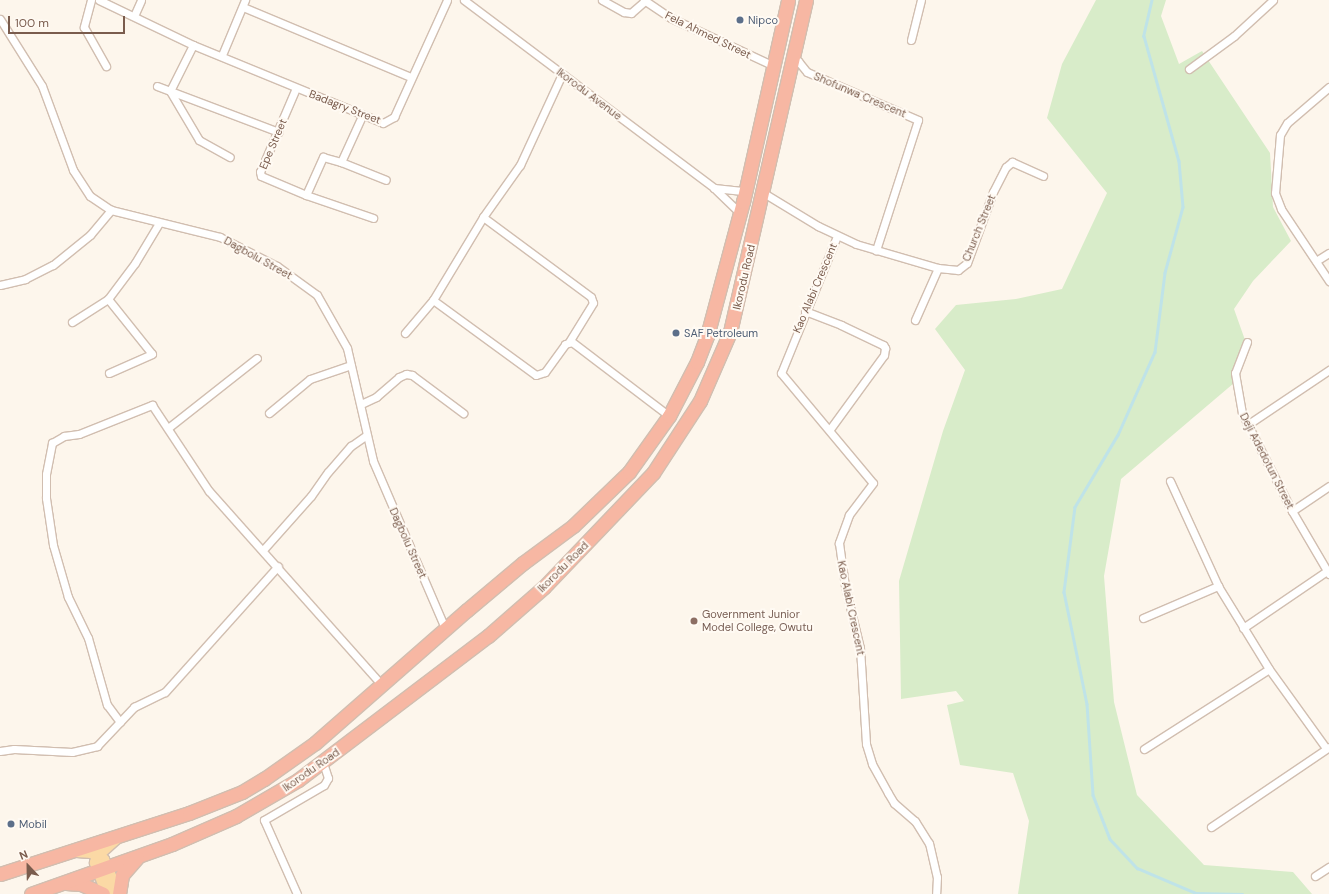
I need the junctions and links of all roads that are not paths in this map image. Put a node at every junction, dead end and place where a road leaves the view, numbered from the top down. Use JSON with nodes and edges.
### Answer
{"nodes":[{"id":1,"x":91,"y":0,"type":"edge"},
{"id":2,"x":99,"y":0,"type":"edge"},
{"id":3,"x":141,"y":0,"type":"edge"},
{"id":4,"x":447,"y":0,"type":"edge"},
{"id":5,"x":464,"y":0,"type":"edge"},
{"id":6,"x":602,"y":0,"type":"edge"},
{"id":7,"x":645,"y":0,"type":"edge"},
{"id":8,"x":788,"y":0,"type":"edge"},
{"id":9,"x":806,"y":0,"type":"edge"},
{"id":10,"x":921,"y":0,"type":"edge"},
{"id":11,"x":1273,"y":0,"type":"edge"},
{"id":12,"x":244,"y":3,"type":"edge"},
{"id":13,"x":134,"y":16,"type":"junction"},
{"id":14,"x":0,"y":19,"type":"edge"},
{"id":15,"x":911,"y":40,"type":"dead end"},
{"id":16,"x":193,"y":44,"type":"junction"},
{"id":17,"x":222,"y":55,"type":"junction"},
{"id":18,"x":792,"y":58,"type":"junction"},
{"id":19,"x":106,"y":66,"type":"dead end"},
{"id":20,"x":774,"y":66,"type":"junction"},
{"id":21,"x":1189,"y":69,"type":"dead end"},
{"id":22,"x":562,"y":74,"type":"junction"},
{"id":23,"x":410,"y":77,"type":"junction"},
{"id":24,"x":157,"y":86,"type":"dead end"},
{"id":25,"x":1329,"y":87,"type":"edge"},
{"id":26,"x":296,"y":88,"type":"junction"},
{"id":27,"x":170,"y":91,"type":"junction"},
{"id":28,"x":362,"y":116,"type":"junction"},
{"id":29,"x":279,"y":132,"type":"junction"},
{"id":30,"x":230,"y":156,"type":"dead end"},
{"id":31,"x":341,"y":162,"type":"junction"},
{"id":32,"x":1043,"y":176,"type":"dead end"},
{"id":33,"x":386,"y":180,"type":"dead end"},
{"id":34,"x":714,"y":188,"type":"junction"},
{"id":35,"x":745,"y":191,"type":"junction"},
{"id":36,"x":762,"y":192,"type":"junction"},
{"id":37,"x":306,"y":195,"type":"junction"},
{"id":38,"x":111,"y":210,"type":"junction"},
{"id":39,"x":740,"y":213,"type":"junction"},
{"id":40,"x":483,"y":217,"type":"junction"},
{"id":41,"x":373,"y":218,"type":"dead end"},
{"id":42,"x":159,"y":223,"type":"junction"},
{"id":43,"x":837,"y":236,"type":"junction"},
{"id":44,"x":876,"y":250,"type":"junction"},
{"id":45,"x":1329,"y":253,"type":"edge"},
{"id":46,"x":1316,"y":261,"type":"junction"},
{"id":47,"x":938,"y":268,"type":"junction"},
{"id":48,"x":1329,"y":281,"type":"edge"},
{"id":49,"x":0,"y":285,"type":"edge"},
{"id":50,"x":108,"y":298,"type":"junction"},
{"id":51,"x":433,"y":300,"type":"junction"},
{"id":52,"x":805,"y":311,"type":"junction"},
{"id":53,"x":915,"y":320,"type":"dead end"},
{"id":54,"x":72,"y":322,"type":"dead end"},
{"id":55,"x":405,"y":333,"type":"dead end"},
{"id":56,"x":569,"y":342,"type":"junction"},
{"id":57,"x":1247,"y":342,"type":"dead end"},
{"id":58,"x":257,"y":358,"type":"dead end"},
{"id":59,"x":351,"y":364,"type":"junction"},
{"id":60,"x":1329,"y":370,"type":"edge"},
{"id":61,"x":109,"y":373,"type":"dead end"},
{"id":62,"x":361,"y":404,"type":"junction"},
{"id":63,"x":269,"y":413,"type":"dead end"},
{"id":64,"x":463,"y":413,"type":"dead end"},
{"id":65,"x":670,"y":416,"type":"junction"},
{"id":66,"x":1247,"y":425,"type":"junction"},
{"id":67,"x":168,"y":428,"type":"junction"},
{"id":68,"x":830,"y":429,"type":"junction"},
{"id":69,"x":367,"y":435,"type":"junction"},
{"id":70,"x":1170,"y":481,"type":"dead end"},
{"id":71,"x":1329,"y":486,"type":"edge"},
{"id":72,"x":1292,"y":511,"type":"junction"},
{"id":73,"x":263,"y":550,"type":"junction"},
{"id":74,"x":278,"y":566,"type":"junction"},
{"id":75,"x":1328,"y":573,"type":"edge"},
{"id":76,"x":1218,"y":586,"type":"junction"},
{"id":77,"x":1143,"y":618,"type":"dead end"},
{"id":78,"x":445,"y":628,"type":"junction"},
{"id":79,"x":1243,"y":628,"type":"junction"},
{"id":80,"x":1269,"y":669,"type":"junction"},
{"id":81,"x":382,"y":684,"type":"junction"},
{"id":82,"x":120,"y":722,"type":"junction"},
{"id":83,"x":1328,"y":748,"type":"edge"},
{"id":84,"x":1144,"y":749,"type":"dead end"},
{"id":85,"x":0,"y":750,"type":"edge"},
{"id":86,"x":323,"y":763,"type":"junction"},
{"id":87,"x":1211,"y":827,"type":"dead end"},
{"id":88,"x":117,"y":837,"type":"junction"},
{"id":89,"x":67,"y":852,"type":"junction"},
{"id":90,"x":97,"y":855,"type":"junction"},
{"id":91,"x":140,"y":855,"type":"junction"},
{"id":92,"x":1329,"y":867,"type":"edge"},
{"id":93,"x":101,"y":868,"type":"junction"},
{"id":94,"x":0,"y":874,"type":"edge"},
{"id":95,"x":1315,"y":876,"type":"dead end"},
{"id":96,"x":62,"y":883,"type":"junction"},
{"id":97,"x":32,"y":894,"type":"edge"},
{"id":98,"x":102,"y":894,"type":"edge"},
{"id":99,"x":108,"y":894,"type":"edge"},
{"id":100,"x":118,"y":894,"type":"edge"},
{"id":101,"x":297,"y":894,"type":"edge"},
{"id":102,"x":936,"y":894,"type":"edge"}],
"edges":[{"from":1,"to":19,"type":"street"},
{"from":2,"to":13,"type":"street","name":"Badagry Street"},
{"from":3,"to":13,"type":"street"},
{"from":4,"to":23,"type":"street","name":"Badagry Street"},
{"from":5,"to":22,"type":"street","name":"Ikorodu Avenue"},
{"from":6,"to":7,"type":"street"},
{"from":7,"to":20,"type":"street","name":"Fela Ahmed Street"},
{"from":8,"to":20,"type":"highway","name":"Ikorodu Road"},
{"from":9,"to":18,"type":"highway","name":"Ikorodu Road"},
{"from":10,"to":15,"type":"street"},
{"from":11,"to":21,"type":"street"},
{"from":12,"to":17,"type":"street"},
{"from":12,"to":23,"type":"street"},
{"from":13,"to":16,"type":"street","name":"Badagry Street"},
{"from":14,"to":38,"type":"street","name":"Dagbolu Street"},
{"from":16,"to":17,"type":"street","name":"Badagry Street"},
{"from":16,"to":27,"type":"street"},
{"from":17,"to":26,"type":"street","name":"Badagry Street"},
{"from":18,"to":36,"type":"highway","name":"Ikorodu Road"},
{"from":18,"to":44,"type":"street","name":"Shofunwa Crescent"},
{"from":20,"to":35,"type":"highway","name":"Ikorodu Road"},
{"from":22,"to":34,"type":"street","name":"Ikorodu Avenue"},
{"from":22,"to":40,"type":"street"},
{"from":23,"to":28,"type":"street","name":"Badagry Street"},
{"from":24,"to":27,"type":"street"},
{"from":25,"to":46,"type":"street"},
{"from":26,"to":28,"type":"street","name":"Badagry Street"},
{"from":26,"to":29,"type":"street","name":"Epe Street"},
{"from":27,"to":29,"type":"street"},
{"from":27,"to":30,"type":"street"},
{"from":28,"to":31,"type":"street"},
{"from":29,"to":37,"type":"street","name":"Epe Street"},
{"from":31,"to":33,"type":"street"},
{"from":31,"to":37,"type":"street"},
{"from":32,"to":47,"type":"street","name":"Church Street"},
{"from":34,"to":35,"type":"street"},
{"from":34,"to":39,"type":"street","name":"Ikorodu Avenue"},
{"from":35,"to":39,"type":"highway","name":"Ikorodu Road"},
{"from":36,"to":43,"type":"street","name":"Church Street"},
{"from":36,"to":86,"type":"highway","name":"Ikorodu Road"},
{"from":37,"to":41,"type":"street"},
{"from":38,"to":42,"type":"street","name":"Dagbolu Street"},
{"from":38,"to":49,"type":"street"},
{"from":39,"to":65,"type":"highway","name":"Ikorodu Road"},
{"from":40,"to":51,"type":"street"},
{"from":40,"to":56,"type":"street"},
{"from":42,"to":50,"type":"street"},
{"from":42,"to":59,"type":"street","name":"Dagbolu Street"},
{"from":43,"to":44,"type":"street","name":"Church Street"},
{"from":43,"to":52,"type":"street","name":"Kao Alabi Crescent"},
{"from":44,"to":47,"type":"street","name":"Church Street"},
{"from":45,"to":46,"type":"street"},
{"from":46,"to":48,"type":"street"},
{"from":47,"to":53,"type":"street"},
{"from":50,"to":54,"type":"street"},
{"from":50,"to":61,"type":"street"},
{"from":51,"to":55,"type":"street"},
{"from":51,"to":56,"type":"street"},
{"from":52,"to":68,"type":"street","name":"Kao Alabi Crescent"},
{"from":52,"to":68,"type":"street"},
{"from":56,"to":65,"type":"street"},
{"from":57,"to":66,"type":"street","name":"Deji Adedotun Street"},
{"from":58,"to":67,"type":"street"},
{"from":59,"to":62,"type":"street","name":"Dagbolu Street"},
{"from":59,"to":63,"type":"street"},
{"from":60,"to":66,"type":"street"},
{"from":62,"to":64,"type":"street"},
{"from":62,"to":69,"type":"street","name":"Dagbolu Street"},
{"from":65,"to":78,"type":"highway","name":"Ikorodu Road"},
{"from":66,"to":72,"type":"street","name":"Deji Adedotun Street"},
{"from":67,"to":73,"type":"street"},
{"from":67,"to":82,"type":"street"},
{"from":68,"to":102,"type":"street","name":"Kao Alabi Crescent"},
{"from":69,"to":73,"type":"street"},
{"from":69,"to":78,"type":"street","name":"Dagbolu Street"},
{"from":70,"to":76,"type":"street"},
{"from":71,"to":72,"type":"street"},
{"from":72,"to":75,"type":"street","name":"Deji Adedotun Street"},
{"from":73,"to":74,"type":"street"},
{"from":74,"to":81,"type":"street"},
{"from":74,"to":82,"type":"street"},
{"from":75,"to":79,"type":"street"},
{"from":76,"to":77,"type":"street"},
{"from":76,"to":79,"type":"street"},
{"from":78,"to":81,"type":"highway","name":"Ikorodu Road"},
{"from":79,"to":80,"type":"street"},
{"from":80,"to":83,"type":"street"},
{"from":80,"to":84,"type":"street"},
{"from":81,"to":88,"type":"highway","name":"Ikorodu Road"},
{"from":82,"to":85,"type":"street"},
{"from":83,"to":87,"type":"street"},
{"from":86,"to":91,"type":"highway","name":"Ikorodu Road"},
{"from":86,"to":101,"type":"street"},
{"from":88,"to":89,"type":"highway","name":"Ikorodu Road"},
{"from":88,"to":90,"type":"main road"},
{"from":89,"to":90,"type":"main road"},
{"from":89,"to":94,"type":"highway","name":"Ikorodu Road"},
{"from":90,"to":93,"type":"main road"},
{"from":91,"to":93,"type":"highway","name":"Ikorodu Road"},
{"from":91,"to":100,"type":"highway"},
{"from":92,"to":95,"type":"street"},
{"from":93,"to":96,"type":"highway","name":"Ikorodu Road"},
{"from":93,"to":99,"type":"main road"},
{"from":93,"to":100,"type":"main road"},
{"from":96,"to":97,"type":"highway","name":"Ikorodu Road"},
{"from":96,"to":98,"type":"highway"}]}
